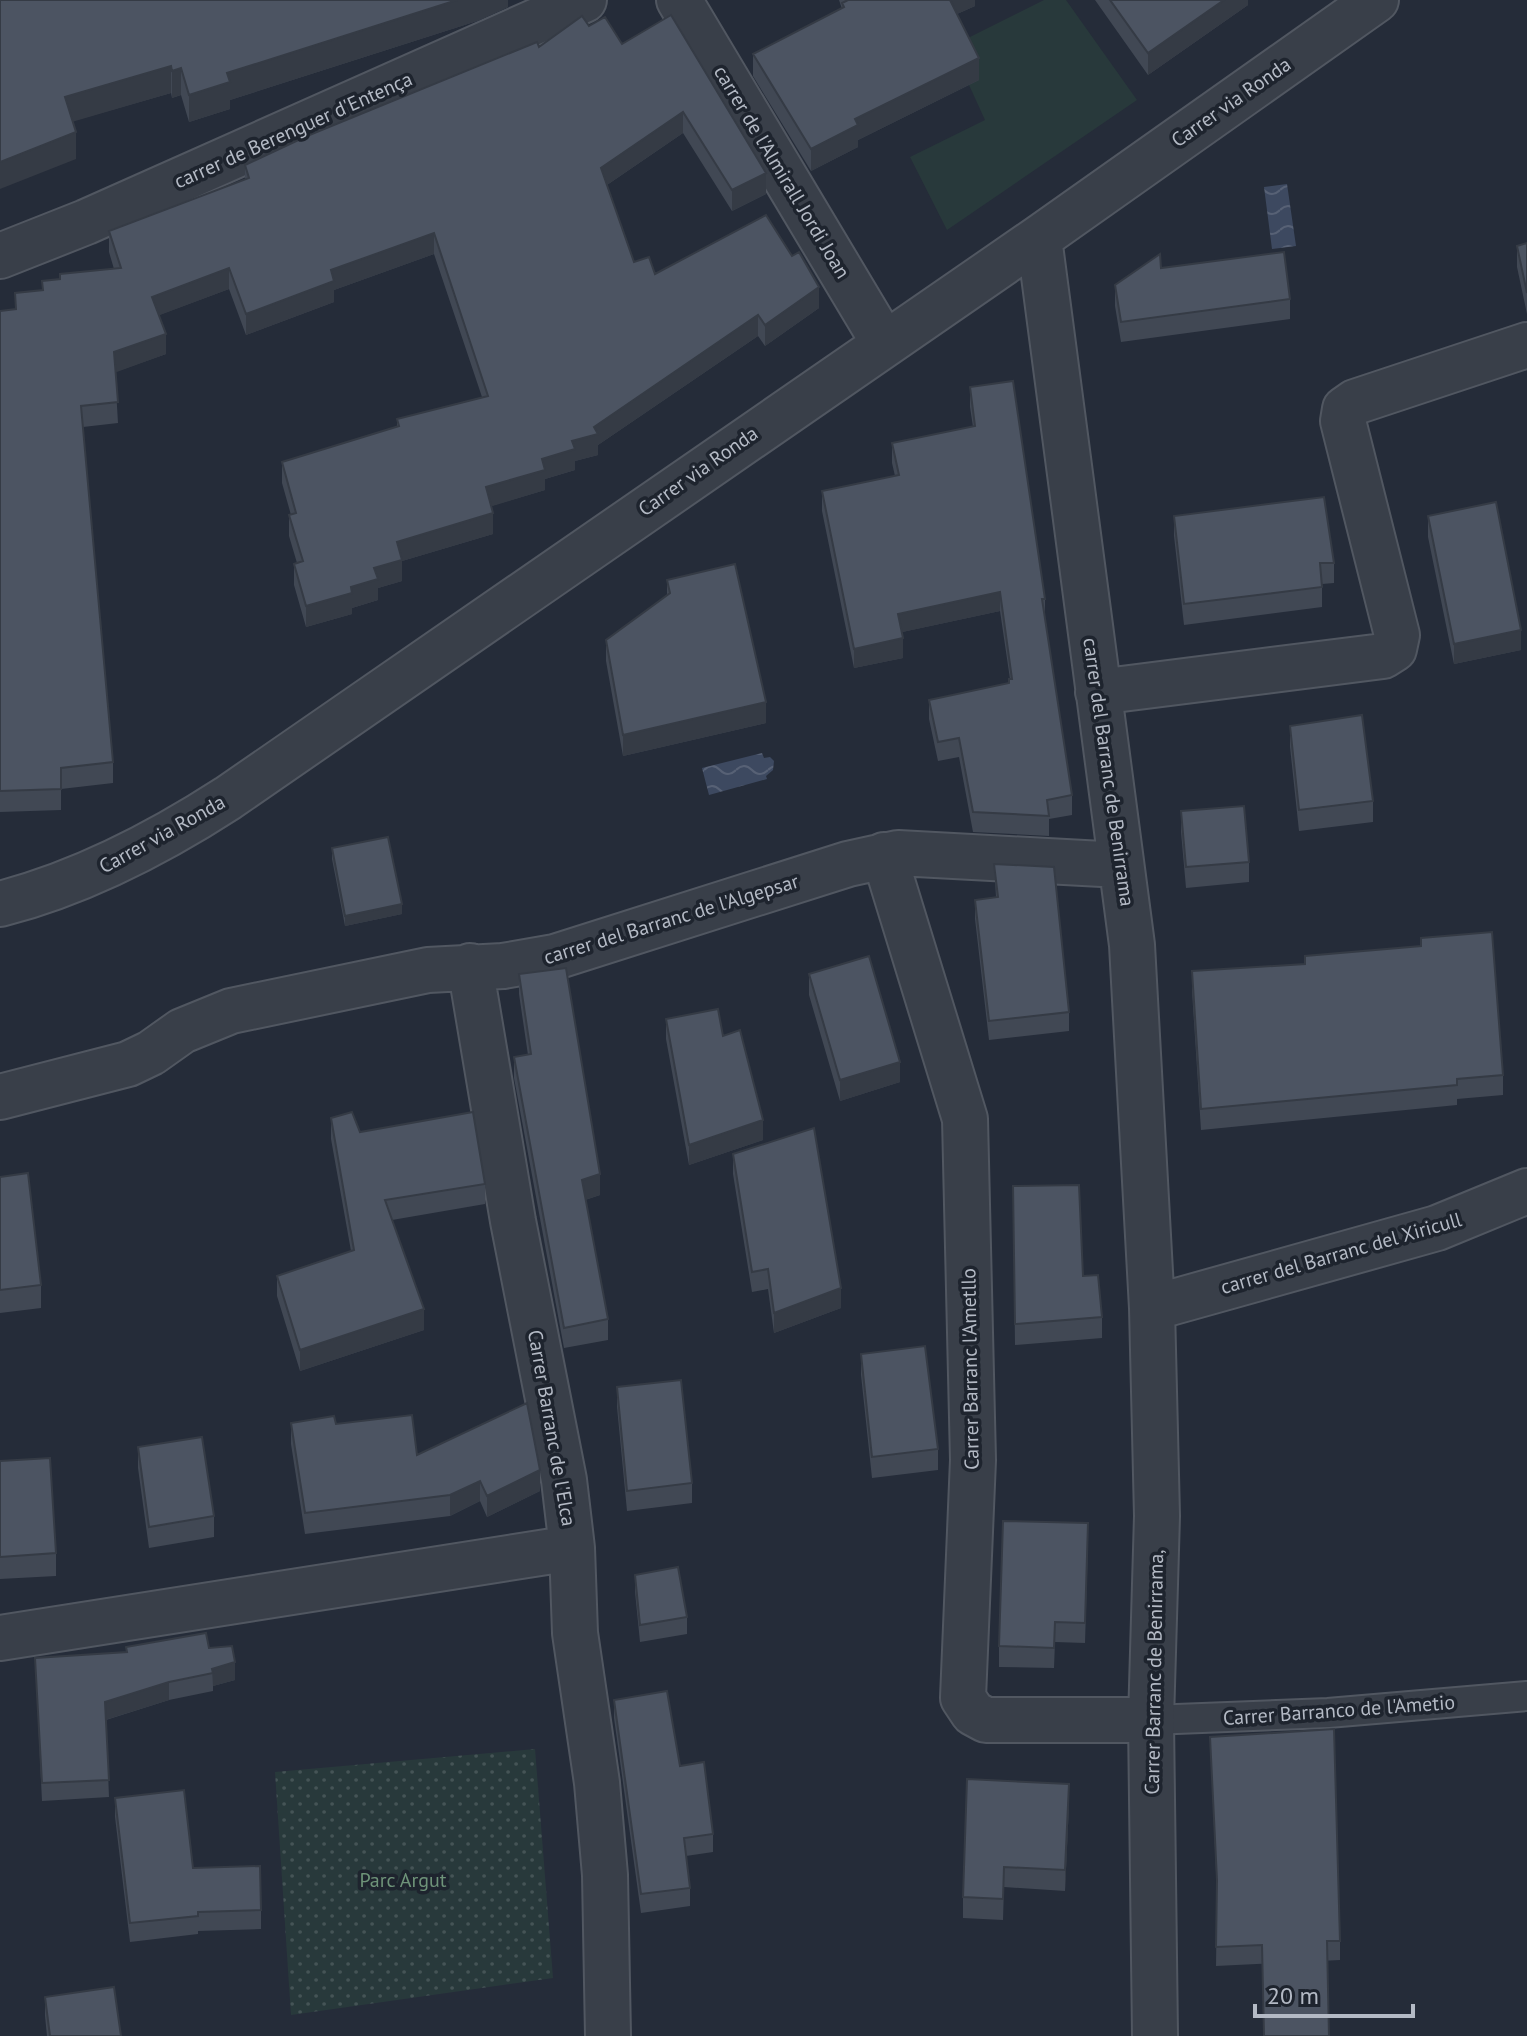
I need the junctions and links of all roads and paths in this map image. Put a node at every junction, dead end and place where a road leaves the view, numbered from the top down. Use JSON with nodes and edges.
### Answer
{"nodes":[{"id":1,"x":584,"y":0,"type":"edge"},
{"id":2,"x":679,"y":0,"type":"edge"},
{"id":3,"x":1376,"y":0,"type":"edge"},
{"id":4,"x":1039,"y":238,"type":"junction"},
{"id":5,"x":0,"y":256,"type":"edge"},
{"id":6,"x":884,"y":343,"type":"junction"},
{"id":7,"x":1527,"y":345,"type":"edge"},
{"id":8,"x":1098,"y":692,"type":"junction"},
{"id":9,"x":884,"y":855,"type":"junction"},
{"id":10,"x":1121,"y":865,"type":"junction"},
{"id":11,"x":0,"y":904,"type":"edge"},
{"id":12,"x":470,"y":966,"type":"junction"},
{"id":13,"x":0,"y":1097,"type":"edge"},
{"id":14,"x":1527,"y":1191,"type":"edge"},
{"id":15,"x":1152,"y":1308,"type":"junction"},
{"id":16,"x":572,"y":1548,"type":"junction"},
{"id":17,"x":0,"y":1638,"type":"edge"},
{"id":18,"x":1527,"y":1696,"type":"edge"},
{"id":19,"x":1151,"y":1720,"type":"junction"},
{"id":20,"x":608,"y":2036,"type":"edge"},
{"id":21,"x":1155,"y":2036,"type":"edge"}],
"edges":[{"from":1,"to":5,"type":"street","name":"carrer de Berenguer d'Entença"},
{"from":2,"to":6,"type":"street","name":"carrer de l'Almirall Jordi Joan"},
{"from":3,"to":4,"type":"street","name":"Carrer via Ronda"},
{"from":4,"to":6,"type":"street","name":"Carrer via Ronda"},
{"from":4,"to":8,"type":"street","name":"carrer del Barranc de Benirrama"},
{"from":6,"to":11,"type":"street","name":"Carrer via Ronda"},
{"from":7,"to":8,"type":"street"},
{"from":8,"to":10,"type":"street","name":"carrer del Barranc de Benirrama"},
{"from":9,"to":10,"type":"street","name":"carrer del Barranc de l'Algepsar"},
{"from":9,"to":12,"type":"street","name":"carrer del Barranc de l'Algepsar"},
{"from":9,"to":19,"type":"street","name":"Carrer Barranc l'Ametllo"},
{"from":10,"to":15,"type":"street","name":"carrer del Barranc de Benirrama"},
{"from":12,"to":13,"type":"street","name":"carrer del Barranc de l'Algepsar"},
{"from":12,"to":16,"type":"street","name":"Carrer Barranc de l'Elca"},
{"from":14,"to":15,"type":"street","name":"carrer del Barranc del Xiricull"},
{"from":15,"to":19,"type":"street","name":"Carrer Barranc de Benirrama,"},
{"from":16,"to":17,"type":"street"},
{"from":16,"to":20,"type":"street","name":"Carrer Barranc de l'Elca"},
{"from":18,"to":19,"type":"lane","name":"Carrer Barranco de l'Ametio"},
{"from":19,"to":21,"type":"street","name":"Carrer Barranc de Benirrama,"}]}
